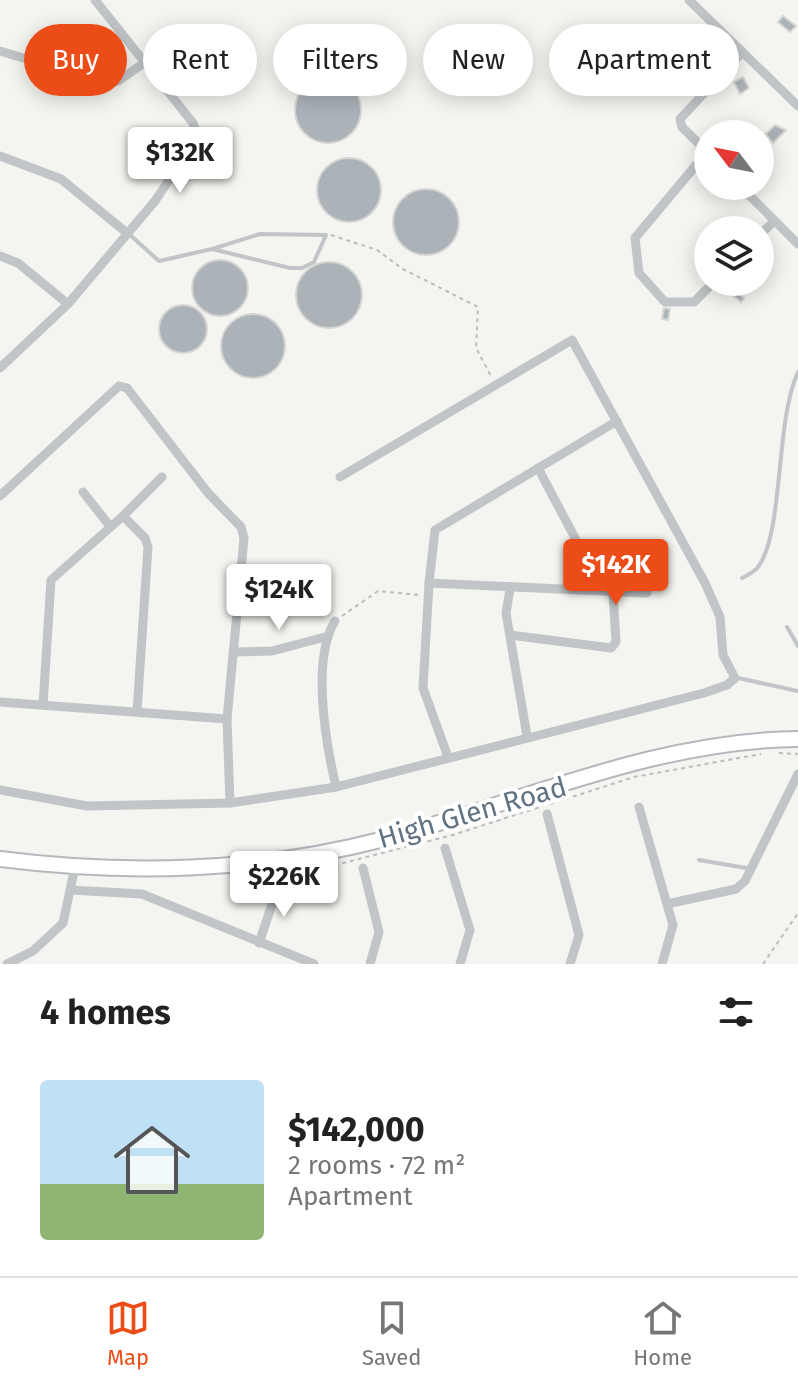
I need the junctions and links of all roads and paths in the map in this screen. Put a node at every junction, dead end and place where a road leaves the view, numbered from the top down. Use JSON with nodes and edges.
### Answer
{"nodes":[{"id":1,"x":95,"y":0,"type":"edge"},
{"id":2,"x":689,"y":0,"type":"edge"},
{"id":3,"x":0,"y":51,"type":"edge"},
{"id":4,"x":741,"y":54,"type":"junction"},
{"id":5,"x":143,"y":62,"type":"edge"},
{"id":6,"x":143,"y":64,"type":"edge"},
{"id":7,"x":171,"y":96,"type":"edge"},
{"id":8,"x":798,"y":106,"type":"edge"},
{"id":9,"x":694,"y":139,"type":"edge"},
{"id":10,"x":0,"y":156,"type":"edge"},
{"id":11,"x":694,"y":168,"type":"edge"},
{"id":12,"x":754,"y":200,"type":"edge"},
{"id":13,"x":769,"y":216,"type":"edge"},
{"id":14,"x":774,"y":221,"type":"edge"},
{"id":15,"x":127,"y":233,"type":"junction"},
{"id":16,"x":326,"y":235,"type":"junction"},
{"id":17,"x":798,"y":244,"type":"edge"},
{"id":18,"x":212,"y":249,"type":"junction"},
{"id":19,"x":0,"y":256,"type":"edge"},
{"id":20,"x":700,"y":296,"type":"edge"},
{"id":21,"x":68,"y":304,"type":"junction"},
{"id":22,"x":0,"y":368,"type":"edge"},
{"id":23,"x":798,"y":372,"type":"edge"},
{"id":24,"x":495,"y":384,"type":"junction"},
{"id":25,"x":617,"y":421,"type":"junction"},
{"id":26,"x":538,"y":468,"type":"junction"},
{"id":27,"x":162,"y":477,"type":"dead end"},
{"id":28,"x":340,"y":477,"type":"dead end"},
{"id":29,"x":83,"y":492,"type":"dead end"},
{"id":30,"x":0,"y":496,"type":"edge"},
{"id":31,"x":123,"y":516,"type":"junction"},
{"id":32,"x":109,"y":525,"type":"junction"},
{"id":33,"x":742,"y":578,"type":"dead end"},
{"id":34,"x":429,"y":583,"type":"junction"},
{"id":35,"x":510,"y":589,"type":"junction"},
{"id":36,"x":587,"y":589,"type":"junction"},
{"id":37,"x":613,"y":591,"type":"junction"},
{"id":38,"x":647,"y":593,"type":"dead end"},
{"id":39,"x":428,"y":596,"type":"junction"},
{"id":40,"x":335,"y":621,"type":"joint"},
{"id":41,"x":787,"y":627,"type":"dead end"},
{"id":42,"x":510,"y":635,"type":"junction"},
{"id":43,"x":325,"y":637,"type":"junction"},
{"id":44,"x":798,"y":646,"type":"edge"},
{"id":45,"x":236,"y":652,"type":"junction"},
{"id":46,"x":735,"y":678,"type":"junction"},
{"id":47,"x":798,"y":691,"type":"edge"},
{"id":48,"x":0,"y":702,"type":"edge"},
{"id":49,"x":43,"y":705,"type":"junction"},
{"id":50,"x":137,"y":711,"type":"junction"},
{"id":51,"x":227,"y":719,"type":"junction"},
{"id":52,"x":527,"y":736,"type":"junction"},
{"id":53,"x":798,"y":739,"type":"edge"},
{"id":54,"x":798,"y":754,"type":"edge"},
{"id":55,"x":448,"y":757,"type":"junction"},
{"id":56,"x":798,"y":774,"type":"edge"},
{"id":57,"x":336,"y":787,"type":"junction"},
{"id":58,"x":0,"y":790,"type":"edge"},
{"id":59,"x":230,"y":803,"type":"junction"},
{"id":60,"x":639,"y":807,"type":"dead end"},
{"id":61,"x":547,"y":814,"type":"dead end"},
{"id":62,"x":445,"y":848,"type":"dead end"},
{"id":63,"x":0,"y":859,"type":"edge"},
{"id":64,"x":699,"y":860,"type":"dead end"},
{"id":65,"x":75,"y":867,"type":"junction"},
{"id":66,"x":363,"y":868,"type":"dead end"},
{"id":67,"x":754,"y":869,"type":"junction"},
{"id":68,"x":279,"y":884,"type":"joint"},
{"id":69,"x":70,"y":890,"type":"junction"},
{"id":70,"x":667,"y":904,"type":"junction"},
{"id":71,"x":798,"y":913,"type":"edge"},
{"id":72,"x":259,"y":943,"type":"junction"},
{"id":73,"x":7,"y":964,"type":"edge"},
{"id":74,"x":314,"y":964,"type":"edge"},
{"id":75,"x":370,"y":964,"type":"edge"},
{"id":76,"x":460,"y":964,"type":"edge"},
{"id":77,"x":570,"y":964,"type":"edge"},
{"id":78,"x":662,"y":964,"type":"edge"},
{"id":79,"x":763,"y":964,"type":"edge"}],
"edges":[{"from":1,"to":5,"type":"street"},
{"from":2,"to":4,"type":"street"},
{"from":3,"to":6,"type":"street"},
{"from":4,"to":8,"type":"street"},
{"from":4,"to":9,"type":"street"},
{"from":7,"to":15,"type":"street"},
{"from":10,"to":15,"type":"street"},
{"from":11,"to":20,"type":"street"},
{"from":12,"to":13,"type":"street"},
{"from":14,"to":17,"type":"street"},
{"from":15,"to":18,"type":"lane"},
{"from":15,"to":21,"type":"street"},
{"from":16,"to":18,"type":"lane"},
{"from":16,"to":18,"type":"lane"},
{"from":16,"to":24,"type":"path"},
{"from":19,"to":21,"type":"street"},
{"from":21,"to":22,"type":"street"},
{"from":23,"to":33,"type":"lane"},
{"from":24,"to":25,"type":"street"},
{"from":24,"to":28,"type":"street"},
{"from":25,"to":26,"type":"street"},
{"from":25,"to":46,"type":"street"},
{"from":26,"to":34,"type":"street"},
{"from":26,"to":36,"type":"street"},
{"from":27,"to":31,"type":"street"},
{"from":29,"to":32,"type":"street"},
{"from":30,"to":45,"type":"street"},
{"from":31,"to":32,"type":"street"},
{"from":31,"to":50,"type":"street"},
{"from":32,"to":49,"type":"street"},
{"from":34,"to":35,"type":"street"},
{"from":34,"to":39,"type":"street"},
{"from":35,"to":36,"type":"street"},
{"from":35,"to":42,"type":"street"},
{"from":36,"to":37,"type":"street"},
{"from":37,"to":38,"type":"street"},
{"from":37,"to":42,"type":"street"},
{"from":39,"to":40,"type":"path"},
{"from":39,"to":55,"type":"street"},
{"from":40,"to":43,"type":"street"},
{"from":41,"to":44,"type":"lane"},
{"from":42,"to":52,"type":"street"},
{"from":43,"to":45,"type":"street"},
{"from":43,"to":57,"type":"street"},
{"from":45,"to":51,"type":"street"},
{"from":46,"to":47,"type":"lane"},
{"from":46,"to":52,"type":"street"},
{"from":48,"to":49,"type":"street"},
{"from":49,"to":50,"type":"street"},
{"from":50,"to":51,"type":"street"},
{"from":51,"to":59,"type":"street"},
{"from":52,"to":55,"type":"street"},
{"from":53,"to":65,"type":"main road","name":"High Glen Road"},
{"from":54,"to":68,"type":"path"},
{"from":55,"to":57,"type":"street"},
{"from":56,"to":67,"type":"street"},
{"from":57,"to":59,"type":"street"},
{"from":58,"to":59,"type":"street"},
{"from":60,"to":70,"type":"street"},
{"from":61,"to":77,"type":"street"},
{"from":62,"to":76,"type":"street"},
{"from":63,"to":65,"type":"main road","name":"High Glen Road"},
{"from":64,"to":67,"type":"lane"},
{"from":65,"to":69,"type":"street"},
{"from":66,"to":75,"type":"street"},
{"from":67,"to":70,"type":"street"},
{"from":68,"to":72,"type":"street"},
{"from":69,"to":72,"type":"street"},
{"from":69,"to":73,"type":"street"},
{"from":70,"to":78,"type":"street"},
{"from":71,"to":79,"type":"path"},
{"from":72,"to":74,"type":"street"}]}
